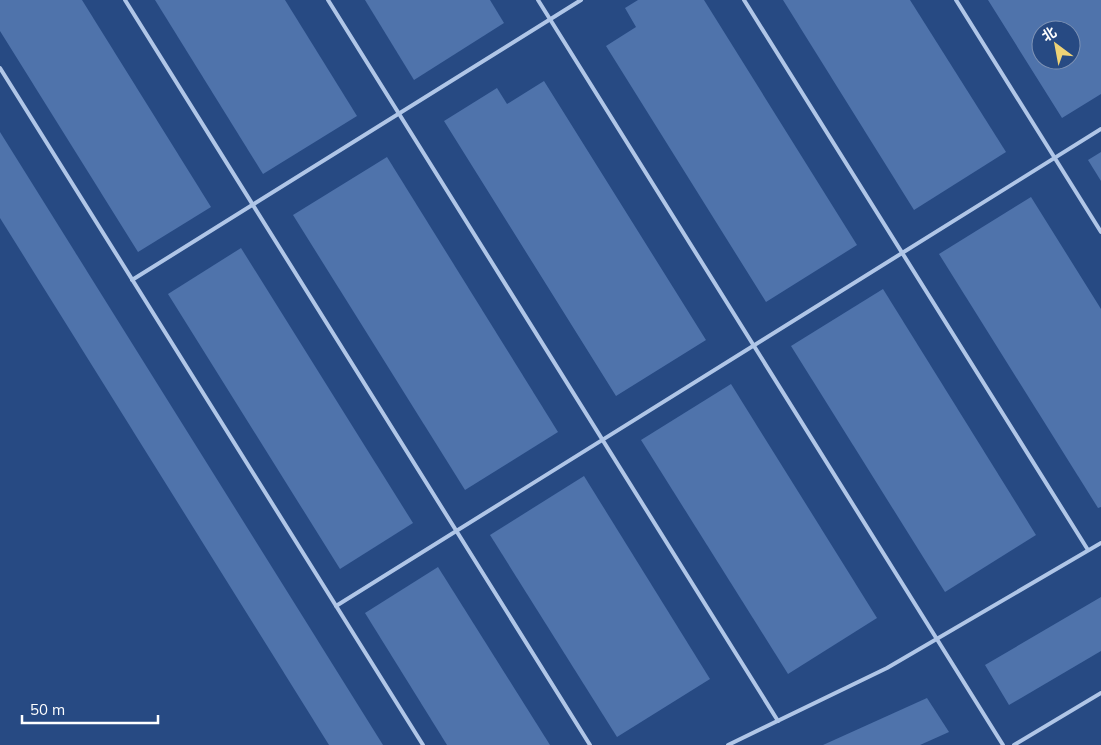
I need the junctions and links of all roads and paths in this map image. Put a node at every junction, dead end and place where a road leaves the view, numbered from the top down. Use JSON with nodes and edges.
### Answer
{"nodes":[{"id":1,"x":125,"y":0,"type":"edge"},
{"id":2,"x":328,"y":0,"type":"edge"},
{"id":3,"x":538,"y":0,"type":"edge"},
{"id":4,"x":581,"y":0,"type":"edge"},
{"id":5,"x":744,"y":0,"type":"edge"},
{"id":6,"x":956,"y":0,"type":"edge"},
{"id":7,"x":550,"y":19,"type":"junction"},
{"id":8,"x":0,"y":68,"type":"edge"},
{"id":9,"x":399,"y":114,"type":"junction"},
{"id":10,"x":1101,"y":129,"type":"edge"},
{"id":11,"x":1054,"y":158,"type":"junction"},
{"id":12,"x":253,"y":205,"type":"junction"},
{"id":13,"x":1101,"y":232,"type":"edge"},
{"id":14,"x":902,"y":253,"type":"junction"},
{"id":15,"x":132,"y":280,"type":"junction"},
{"id":16,"x":754,"y":346,"type":"junction"},
{"id":17,"x":603,"y":440,"type":"junction"},
{"id":18,"x":457,"y":531,"type":"junction"},
{"id":19,"x":1101,"y":543,"type":"edge"},
{"id":20,"x":1088,"y":550,"type":"junction"},
{"id":21,"x":336,"y":606,"type":"junction"},
{"id":22,"x":937,"y":639,"type":"junction"},
{"id":23,"x":1101,"y":693,"type":"edge"},
{"id":24,"x":778,"y":721,"type":"junction"},
{"id":25,"x":423,"y":745,"type":"edge"},
{"id":26,"x":590,"y":745,"type":"edge"},
{"id":27,"x":728,"y":745,"type":"edge"},
{"id":28,"x":1003,"y":745,"type":"edge"},
{"id":29,"x":1014,"y":745,"type":"edge"}],
"edges":[{"from":1,"to":12,"type":"lane"},
{"from":2,"to":9,"type":"lane"},
{"from":3,"to":7,"type":"lane"},
{"from":4,"to":7,"type":"lane"},
{"from":5,"to":14,"type":"lane"},
{"from":6,"to":11,"type":"lane"},
{"from":7,"to":9,"type":"lane"},
{"from":7,"to":16,"type":"lane"},
{"from":8,"to":15,"type":"lane"},
{"from":9,"to":12,"type":"lane"},
{"from":9,"to":17,"type":"lane"},
{"from":10,"to":11,"type":"lane"},
{"from":11,"to":13,"type":"lane"},
{"from":11,"to":14,"type":"lane"},
{"from":12,"to":15,"type":"lane"},
{"from":12,"to":18,"type":"lane"},
{"from":14,"to":16,"type":"lane"},
{"from":14,"to":20,"type":"lane"},
{"from":15,"to":21,"type":"lane"},
{"from":16,"to":17,"type":"lane"},
{"from":16,"to":22,"type":"lane"},
{"from":17,"to":18,"type":"lane"},
{"from":17,"to":24,"type":"lane"},
{"from":18,"to":21,"type":"lane"},
{"from":18,"to":26,"type":"lane"},
{"from":19,"to":20,"type":"lane"},
{"from":20,"to":22,"type":"lane"},
{"from":21,"to":25,"type":"lane"},
{"from":22,"to":24,"type":"lane"},
{"from":22,"to":28,"type":"lane"},
{"from":23,"to":29,"type":"lane"},
{"from":24,"to":27,"type":"lane"}]}
